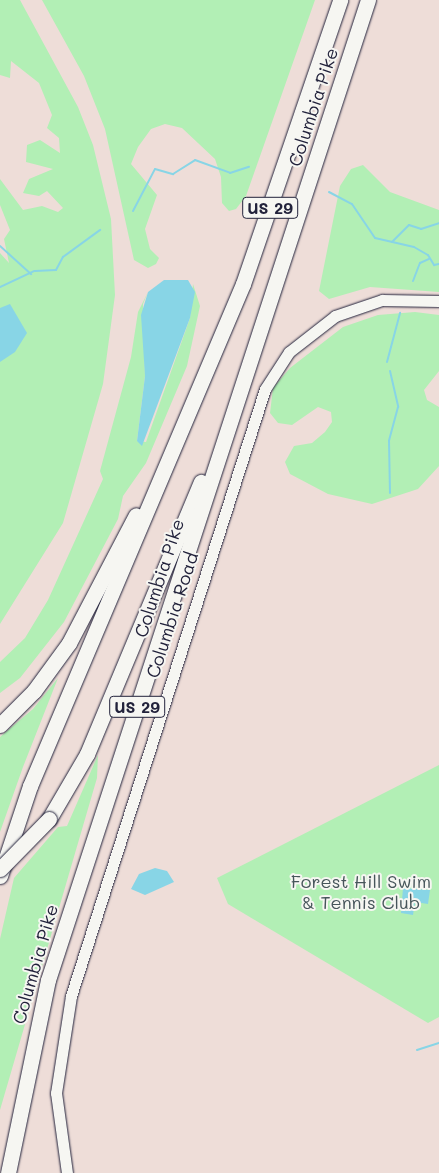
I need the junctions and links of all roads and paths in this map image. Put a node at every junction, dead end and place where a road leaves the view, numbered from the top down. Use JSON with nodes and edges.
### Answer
{"nodes":[{"id":1,"x":340,"y":0,"type":"edge"},
{"id":2,"x":368,"y":0,"type":"edge"},
{"id":3,"x":439,"y":301,"type":"edge"},
{"id":4,"x":248,"y":367,"type":"junction"},
{"id":5,"x":191,"y":412,"type":"junction"},
{"id":6,"x":0,"y":725,"type":"edge"},
{"id":7,"x":0,"y":869,"type":"edge"},
{"id":8,"x":0,"y":876,"type":"edge"},
{"id":9,"x":30,"y":1049,"type":"junction"},
{"id":10,"x":8,"y":1173,"type":"edge"},
{"id":11,"x":18,"y":1173,"type":"edge"},
{"id":12,"x":67,"y":1173,"type":"edge"}],
"edges":[{"from":1,"to":5,"type":"highway","name":"Columbia Pike","number":"US 29"},
{"from":2,"to":4,"type":"highway","name":"Columbia Pike","number":"US 29"},
{"from":3,"to":12,"type":"street","name":"Columbia Road"},
{"from":4,"to":7,"type":"highway","bridge":true},
{"from":4,"to":9,"type":"highway","name":"Columbia Pike","number":"US 29"},
{"from":5,"to":6,"type":"highway"},
{"from":5,"to":8,"type":"highway","name":"Columbia Pike","number":"US 29"},
{"from":9,"to":10,"type":"highway","name":"Columbia Pike","number":"US 29"},
{"from":9,"to":11,"type":"highway"}]}
